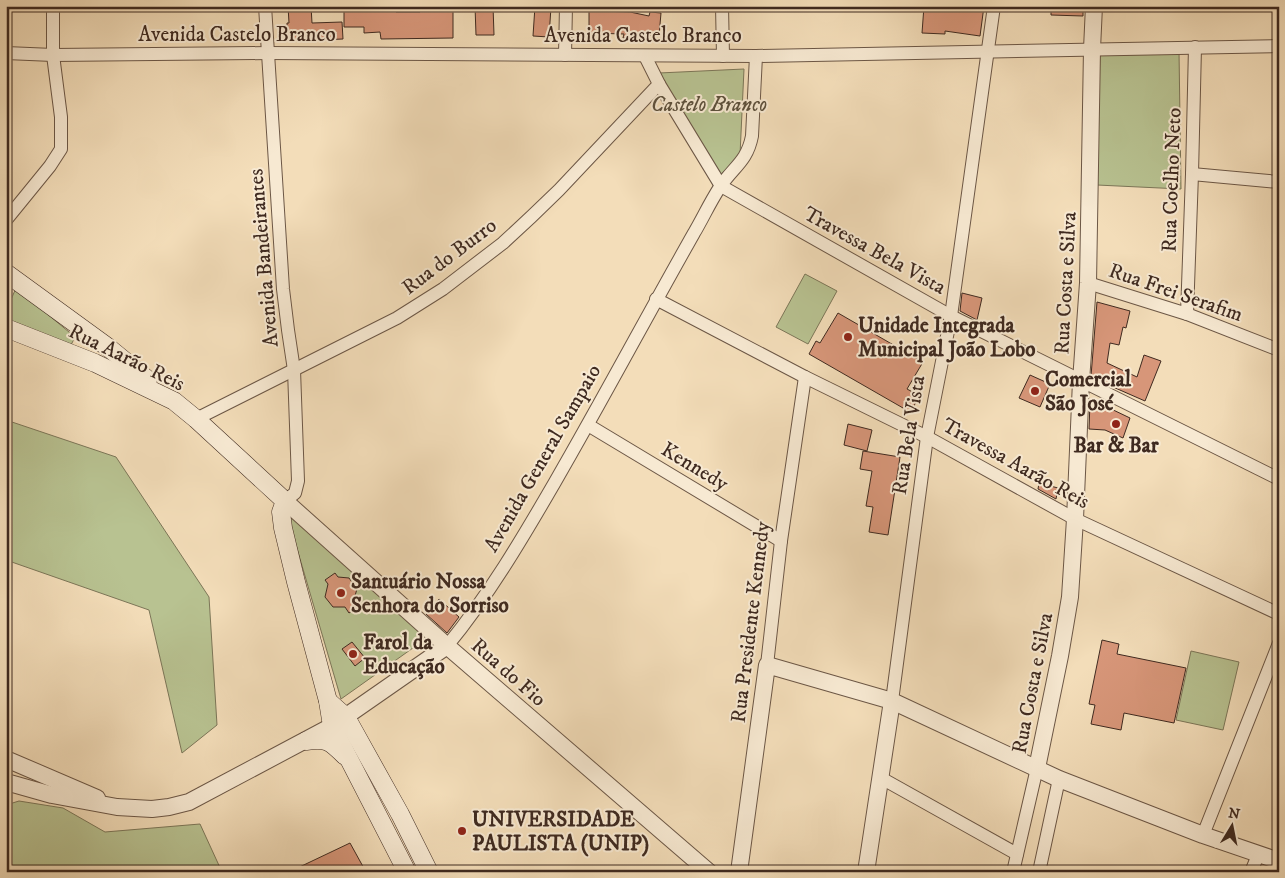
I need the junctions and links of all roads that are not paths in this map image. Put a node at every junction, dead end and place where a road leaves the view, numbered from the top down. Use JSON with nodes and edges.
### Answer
{"nodes":[{"id":1,"x":53,"y":6,"type":"edge"},
{"id":2,"x":265,"y":6,"type":"edge"},
{"id":3,"x":566,"y":6,"type":"edge"},
{"id":4,"x":722,"y":6,"type":"edge"},
{"id":5,"x":994,"y":6,"type":"edge"},
{"id":6,"x":1094,"y":6,"type":"edge"},
{"id":7,"x":1279,"y":46,"type":"edge"},
{"id":8,"x":1194,"y":47,"type":"junction"},
{"id":9,"x":1092,"y":49,"type":"junction"},
{"id":10,"x":988,"y":52,"type":"junction"},
{"id":11,"x":6,"y":53,"type":"edge"},
{"id":12,"x":268,"y":53,"type":"junction"},
{"id":13,"x":53,"y":55,"type":"junction"},
{"id":14,"x":565,"y":55,"type":"junction"},
{"id":15,"x":645,"y":56,"type":"junction"},
{"id":16,"x":723,"y":56,"type":"junction"},
{"id":17,"x":756,"y":56,"type":"junction"},
{"id":18,"x":659,"y":84,"type":"junction"},
{"id":19,"x":1192,"y":174,"type":"junction"},
{"id":20,"x":1279,"y":182,"type":"edge"},
{"id":21,"x":721,"y":186,"type":"junction"},
{"id":22,"x":6,"y":220,"type":"edge"},
{"id":23,"x":9,"y":282,"type":"edge"},
{"id":24,"x":1088,"y":283,"type":"junction"},
{"id":25,"x":656,"y":300,"type":"junction"},
{"id":26,"x":1186,"y":314,"type":"junction"},
{"id":27,"x":951,"y":316,"type":"junction"},
{"id":28,"x":6,"y":328,"type":"edge"},
{"id":29,"x":1279,"y":350,"type":"edge"},
{"id":30,"x":294,"y":370,"type":"junction"},
{"id":31,"x":805,"y":377,"type":"junction"},
{"id":32,"x":1081,"y":381,"type":"junction"},
{"id":33,"x":174,"y":401,"type":"junction"},
{"id":34,"x":196,"y":419,"type":"junction"},
{"id":35,"x":588,"y":425,"type":"junction"},
{"id":36,"x":927,"y":437,"type":"junction"},
{"id":37,"x":1279,"y":479,"type":"edge"},
{"id":38,"x":285,"y":501,"type":"junction"},
{"id":39,"x":1075,"y":519,"type":"junction"},
{"id":40,"x":781,"y":541,"type":"junction"},
{"id":41,"x":1279,"y":614,"type":"edge"},
{"id":42,"x":1279,"y":643,"type":"edge"},
{"id":43,"x":447,"y":646,"type":"junction"},
{"id":44,"x":767,"y":665,"type":"junction"},
{"id":45,"x":892,"y":702,"type":"junction"},
{"id":46,"x":339,"y":722,"type":"junction"},
{"id":47,"x":306,"y":741,"type":"junction"},
{"id":48,"x":6,"y":758,"type":"edge"},
{"id":49,"x":350,"y":762,"type":"junction"},
{"id":50,"x":1037,"y":768,"type":"junction"},
{"id":51,"x":881,"y":778,"type":"junction"},
{"id":52,"x":1059,"y":779,"type":"junction"},
{"id":53,"x":6,"y":782,"type":"edge"},
{"id":54,"x":117,"y":807,"type":"junction"},
{"id":55,"x":1203,"y":834,"type":"junction"},
{"id":56,"x":1017,"y":854,"type":"junction"},
{"id":57,"x":1258,"y":855,"type":"junction"},
{"id":58,"x":1279,"y":862,"type":"edge"},
{"id":59,"x":407,"y":872,"type":"edge"},
{"id":60,"x":429,"y":872,"type":"edge"},
{"id":61,"x":709,"y":872,"type":"edge"},
{"id":62,"x":739,"y":872,"type":"edge"},
{"id":63,"x":866,"y":872,"type":"edge"},
{"id":64,"x":1013,"y":872,"type":"edge"},
{"id":65,"x":1039,"y":872,"type":"edge"},
{"id":66,"x":1251,"y":872,"type":"edge"}],
"edges":[{"from":1,"to":13,"type":"street"},
{"from":2,"to":12,"type":"street","name":"Avenida Bandeirantes"},
{"from":3,"to":14,"type":"street"},
{"from":4,"to":16,"type":"street"},
{"from":5,"to":10,"type":"street","name":"Rua Bela Vista"},
{"from":6,"to":9,"type":"street","name":"Rua Costa e Silva"},
{"from":7,"to":8,"type":"street","name":"Avenida Castelo Branco"},
{"from":8,"to":9,"type":"street","name":"Avenida Castelo Branco"},
{"from":8,"to":19,"type":"street","name":"Rua Coelho Neto"},
{"from":9,"to":10,"type":"street","name":"Avenida Castelo Branco"},
{"from":9,"to":24,"type":"street","name":"Rua Costa e Silva"},
{"from":10,"to":17,"type":"street","name":"Avenida Castelo Branco"},
{"from":10,"to":27,"type":"street","name":"Rua Bela Vista"},
{"from":11,"to":13,"type":"street","name":"Avenida Castelo Branco"},
{"from":12,"to":13,"type":"street","name":"Avenida Castelo Branco"},
{"from":12,"to":14,"type":"street","name":"Avenida Castelo Branco"},
{"from":12,"to":30,"type":"street","name":"Avenida Bandeirantes"},
{"from":13,"to":22,"type":"street"},
{"from":14,"to":15,"type":"street","name":"Avenida Castelo Branco"},
{"from":15,"to":16,"type":"street","name":"Avenida Castelo Branco"},
{"from":15,"to":18,"type":"street"},
{"from":16,"to":17,"type":"street","name":"Avenida Castelo Branco"},
{"from":17,"to":21,"type":"street","name":"Avenida General Sampaio"},
{"from":18,"to":21,"type":"street","name":"Travessa Bela Vista"},
{"from":18,"to":30,"type":"street","name":"Rua do Burro"},
{"from":19,"to":20,"type":"street"},
{"from":19,"to":26,"type":"street","name":"Rua Coelho Neto"},
{"from":21,"to":25,"type":"street","name":"Avenida General Sampaio"},
{"from":21,"to":27,"type":"street","name":"Travessa Bela Vista"},
{"from":23,"to":33,"type":"main road"},
{"from":24,"to":26,"type":"street","name":"Rua Frei Serafim"},
{"from":24,"to":32,"type":"street","name":"Rua Costa e Silva"},
{"from":25,"to":31,"type":"street","name":"Travessa Aarão Reis"},
{"from":25,"to":35,"type":"street","name":"Avenida General Sampaio"},
{"from":26,"to":29,"type":"street","name":"Rua Frei Serafim"},
{"from":27,"to":32,"type":"street","name":"Travessa Bela Vista"},
{"from":27,"to":36,"type":"street","name":"Rua Bela Vista"},
{"from":28,"to":33,"type":"main road","name":"Rua Aarão Reis"},
{"from":30,"to":34,"type":"street","name":"Rua do Burro"},
{"from":30,"to":38,"type":"street","name":"Avenida Bandeirantes"},
{"from":31,"to":36,"type":"street","name":"Travessa Aarão Reis"},
{"from":31,"to":40,"type":"street","name":"Rua Presidente Kennedy"},
{"from":32,"to":37,"type":"street","name":"Travessa Bela Vista"},
{"from":32,"to":39,"type":"street","name":"Rua Costa e Silva"},
{"from":33,"to":34,"type":"main road","name":"Rua Aarão Reis"},
{"from":34,"to":38,"type":"main road","name":"Rua Aarão Reis"},
{"from":35,"to":40,"type":"street","name":"Kennedy"},
{"from":35,"to":43,"type":"street","name":"Avenida General Sampaio"},
{"from":36,"to":39,"type":"street","name":"Travessa Aarão Reis"},
{"from":36,"to":45,"type":"street","name":"Rua Bela Vista"},
{"from":38,"to":43,"type":"street","name":"Rua do Fio"},
{"from":38,"to":46,"type":"main road"},
{"from":39,"to":41,"type":"street","name":"Travessa Aarão Reis"},
{"from":39,"to":50,"type":"street","name":"Rua Costa e Silva"},
{"from":40,"to":44,"type":"street","name":"Rua Presidente Kennedy"},
{"from":42,"to":55,"type":"street"},
{"from":43,"to":46,"type":"street","name":"Avenida General Sampaio"},
{"from":43,"to":61,"type":"street","name":"Rua do Fio"},
{"from":44,"to":45,"type":"street"},
{"from":44,"to":62,"type":"street","name":"Rua Presidente Kennedy"},
{"from":45,"to":50,"type":"street"},
{"from":45,"to":51,"type":"street","name":"Rua Bela Vista"},
{"from":46,"to":47,"type":"street","name":"Avenida General Sampaio"},
{"from":46,"to":49,"type":"main road"},
{"from":46,"to":60,"type":"main road"},
{"from":47,"to":49,"type":"main road"},
{"from":47,"to":54,"type":"street","name":"Avenida General Sampaio"},
{"from":48,"to":54,"type":"street","name":"Avenida General Sampaio"},
{"from":49,"to":59,"type":"main road"},
{"from":50,"to":52,"type":"street"},
{"from":50,"to":56,"type":"street","name":"Rua Costa e Silva"},
{"from":51,"to":56,"type":"street"},
{"from":51,"to":63,"type":"street","name":"Rua Bela Vista"},
{"from":52,"to":55,"type":"street"},
{"from":52,"to":65,"type":"street"},
{"from":53,"to":54,"type":"street","name":"Avenida General Sampaio"},
{"from":55,"to":57,"type":"street"},
{"from":56,"to":64,"type":"street","name":"Rua Costa e Silva"},
{"from":57,"to":58,"type":"street"},
{"from":57,"to":66,"type":"street"}]}
